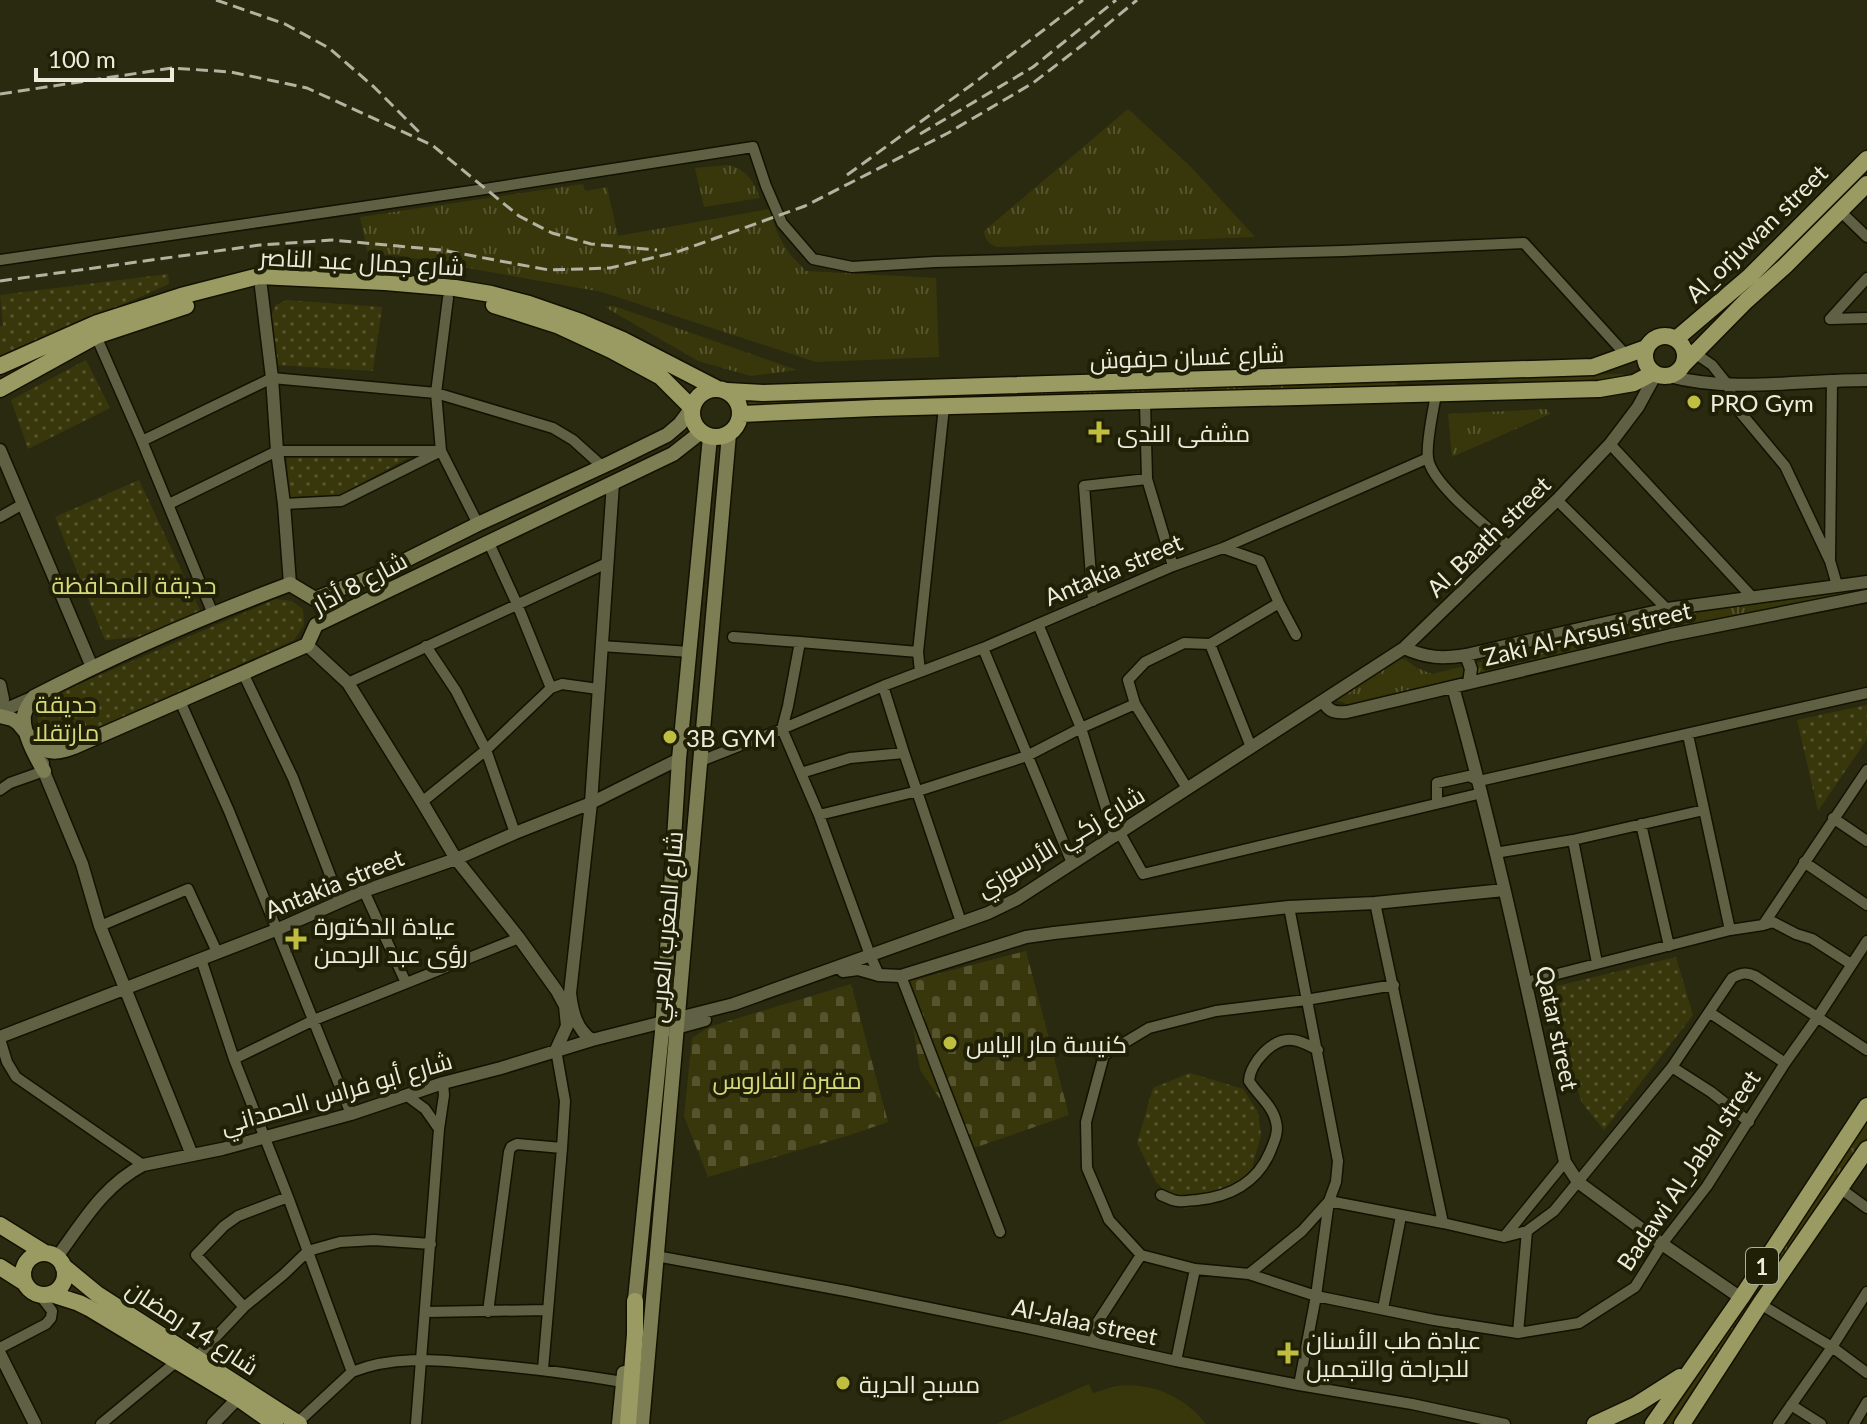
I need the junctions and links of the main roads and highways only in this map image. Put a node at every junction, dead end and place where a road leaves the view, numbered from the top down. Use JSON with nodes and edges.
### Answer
{"nodes":[{"id":1,"x":1867,"y":159,"type":"edge"},
{"id":2,"x":1867,"y":184,"type":"edge"},
{"id":3,"x":1773,"y":253,"type":"junction"},
{"id":4,"x":1785,"y":266,"type":"junction"},
{"id":5,"x":1740,"y":296,"type":"junction"},
{"id":6,"x":1678,"y":341,"type":"junction"},
{"id":7,"x":1646,"y":348,"type":"junction"},
{"id":8,"x":1689,"y":359,"type":"junction"},
{"id":9,"x":0,"y":366,"type":"edge"},
{"id":10,"x":1508,"y":370,"type":"junction"},
{"id":11,"x":1659,"y":375,"type":"junction"},
{"id":12,"x":1117,"y":382,"type":"junction"},
{"id":13,"x":0,"y":389,"type":"edge"},
{"id":14,"x":722,"y":390,"type":"junction"},
{"id":15,"x":1415,"y":396,"type":"junction"},
{"id":16,"x":1118,"y":402,"type":"junction"},
{"id":17,"x":692,"y":408,"type":"junction"},
{"id":18,"x":741,"y":414,"type":"junction"},
{"id":19,"x":706,"y":434,"type":"junction"},
{"id":20,"x":729,"y":434,"type":"junction"},
{"id":21,"x":673,"y":454,"type":"junction"},
{"id":22,"x":708,"y":461,"type":"junction"},
{"id":23,"x":315,"y":599,"type":"junction"},
{"id":24,"x":316,"y":625,"type":"junction"},
{"id":25,"x":0,"y":710,"type":"edge"},
{"id":26,"x":28,"y":736,"type":"junction"},
{"id":27,"x":44,"y":771,"type":"road end"},
{"id":28,"x":1867,"y":1106,"type":"edge"},
{"id":29,"x":1867,"y":1149,"type":"edge"},
{"id":30,"x":0,"y":1225,"type":"edge"},
{"id":31,"x":55,"y":1259,"type":"junction"},
{"id":32,"x":0,"y":1267,"type":"edge"},
{"id":33,"x":38,"y":1290,"type":"junction"},
{"id":34,"x":635,"y":1301,"type":"junction"},
{"id":35,"x":1690,"y":1369,"type":"junction"},
{"id":36,"x":298,"y":1423,"type":"edge"},
{"id":37,"x":275,"y":1424,"type":"edge"},
{"id":38,"x":619,"y":1424,"type":"edge"},
{"id":39,"x":628,"y":1424,"type":"edge"},
{"id":40,"x":642,"y":1424,"type":"edge"},
{"id":41,"x":1595,"y":1424,"type":"edge"},
{"id":42,"x":1653,"y":1424,"type":"edge"},
{"id":43,"x":1682,"y":1424,"type":"edge"}],
"edges":[{"from":1,"to":3,"type":"main road","name":"Al_orjuwan street"},
{"from":2,"to":4,"type":"main road","name":"Al_orjuwan street"},
{"from":3,"to":4,"type":"main road"},
{"from":3,"to":5,"type":"main road","name":"Al_orjuwan street"},
{"from":4,"to":5,"type":"main road","name":"Al_orjuwan street"},
{"from":5,"to":6,"type":"main road","name":"Al_orjuwan street"},
{"from":5,"to":8,"type":"main road","name":"Al_orjuwan street"},
{"from":6,"to":7,"type":"main road"},
{"from":6,"to":8,"type":"main road"},
{"from":7,"to":10,"type":"main road","name":"شارع غسان حرفوش"},
{"from":7,"to":11,"type":"main road"},
{"from":8,"to":11,"type":"main road"},
{"from":9,"to":14,"type":"main road","name":"شارع جمال عبد الناصر"},
{"from":10,"to":12,"type":"main road","name":"شارع غسان حرفوش"},
{"from":10,"to":15,"type":"main road"},
{"from":11,"to":15,"type":"main road","name":"شارع غسان حرفوش"},
{"from":12,"to":14,"type":"main road","name":"شارع غسان حرفوش"},
{"from":12,"to":16,"type":"main road"},
{"from":13,"to":17,"type":"main road","name":"شارع جمال عبد الناصر"},
{"from":14,"to":17,"type":"main road"},
{"from":14,"to":18,"type":"main road"},
{"from":15,"to":16,"type":"main road","name":"شارع غسان حرفوش"},
{"from":16,"to":18,"type":"main road","name":"شارع غسان حرفوش"},
{"from":17,"to":19,"type":"main road"},
{"from":17,"to":23,"type":"main road"},
{"from":18,"to":20,"type":"main road"},
{"from":19,"to":20,"type":"main road"},
{"from":19,"to":21,"type":"main road","name":"شارع 8 أذار"},
{"from":19,"to":22,"type":"main road","name":"شارع المغرب العربي"},
{"from":20,"to":40,"type":"main road","name":"شارع المغرب العربي"},
{"from":21,"to":22,"type":"main road"},
{"from":21,"to":24,"type":"main road","name":"شارع 8 أذار"},
{"from":22,"to":34,"type":"main road","name":"شارع المغرب العربي"},
{"from":23,"to":24,"type":"main road"},
{"from":23,"to":26,"type":"main road"},
{"from":24,"to":26,"type":"main road","name":"شارع 8 أذار"},
{"from":25,"to":26,"type":"main road"},
{"from":26,"to":27,"type":"main road"},
{"from":28,"to":35,"type":"main road","number":"1"},
{"from":29,"to":43,"type":"main road","number":"1"},
{"from":30,"to":31,"type":"main road","name":"شارع 14 رمضان"},
{"from":31,"to":33,"type":"main road"},
{"from":31,"to":33,"type":"main road"},
{"from":31,"to":36,"type":"main road","name":"شارع 14 رمضان"},
{"from":32,"to":33,"type":"main road","name":"شارع 14 رمضان"},
{"from":33,"to":37,"type":"main road","name":"شارع 14 رمضان"},
{"from":34,"to":38,"type":"main road","name":"شارع المغرب العربي"},
{"from":34,"to":39,"type":"main road"},
{"from":35,"to":41,"type":"main road"},
{"from":35,"to":42,"type":"main road","number":"1"}]}
